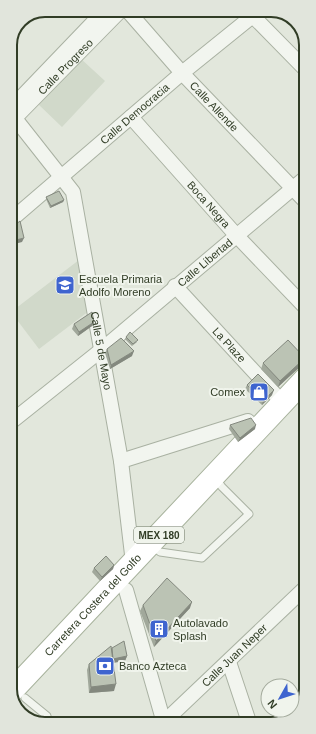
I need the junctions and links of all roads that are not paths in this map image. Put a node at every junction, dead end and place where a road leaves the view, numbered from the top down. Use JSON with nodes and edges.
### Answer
{"nodes":[{"id":1,"x":99,"y":17,"type":"edge"},
{"id":2,"x":114,"y":17,"type":"edge"},
{"id":3,"x":133,"y":17,"type":"edge"},
{"id":4,"x":247,"y":17,"type":"edge"},
{"id":5,"x":258,"y":17,"type":"edge"},
{"id":6,"x":299,"y":63,"type":"edge"},
{"id":7,"x":182,"y":73,"type":"junction"},
{"id":8,"x":17,"y":110,"type":"edge"},
{"id":9,"x":17,"y":111,"type":"edge"},
{"id":10,"x":131,"y":117,"type":"junction"},
{"id":11,"x":17,"y":122,"type":"edge"},
{"id":12,"x":61,"y":177,"type":"junction"},
{"id":13,"x":299,"y":183,"type":"edge"},
{"id":14,"x":293,"y":188,"type":"junction"},
{"id":15,"x":299,"y":194,"type":"edge"},
{"id":16,"x":17,"y":214,"type":"edge"},
{"id":17,"x":236,"y":235,"type":"junction"},
{"id":18,"x":175,"y":286,"type":"junction"},
{"id":19,"x":299,"y":301,"type":"edge"},
{"id":20,"x":100,"y":351,"type":"junction"},
{"id":21,"x":299,"y":385,"type":"edge"},
{"id":22,"x":299,"y":405,"type":"edge"},
{"id":23,"x":278,"y":408,"type":"junction"},
{"id":24,"x":17,"y":417,"type":"edge"},
{"id":25,"x":121,"y":462,"type":"junction"},
{"id":26,"x":218,"y":482,"type":"junction"},
{"id":27,"x":155,"y":548,"type":"junction"},
{"id":28,"x":132,"y":563,"type":"junction"},
{"id":29,"x":126,"y":590,"type":"junction"},
{"id":30,"x":299,"y":594,"type":"edge"},
{"id":31,"x":229,"y":662,"type":"junction"},
{"id":32,"x":18,"y":698,"type":"edge"},
{"id":33,"x":47,"y":717,"type":"edge"},
{"id":34,"x":162,"y":717,"type":"edge"},
{"id":35,"x":170,"y":717,"type":"edge"},
{"id":36,"x":247,"y":717,"type":"edge"}],
"edges":[{"from":1,"to":8,"type":"street","name":"Calle Progreso"},
{"from":2,"to":9,"type":"street","name":"Calle Progreso"},
{"from":3,"to":7,"type":"street","name":"Calle Allende"},
{"from":4,"to":7,"type":"street","name":"Calle Democracia"},
{"from":5,"to":6,"type":"street"},
{"from":7,"to":10,"type":"street","name":"Calle Democracia"},
{"from":7,"to":14,"type":"street","name":"Calle Allende"},
{"from":10,"to":12,"type":"street","name":"Calle Democracia"},
{"from":10,"to":17,"type":"street","name":"Boca Negra"},
{"from":11,"to":12,"type":"street","name":"Calle 5 de Mayo"},
{"from":12,"to":16,"type":"street","name":"Calle Democracia"},
{"from":12,"to":20,"type":"street","name":"Calle 5 de Mayo"},
{"from":13,"to":14,"type":"street","name":"Calle Libertad"},
{"from":14,"to":15,"type":"street","name":"Calle Allende"},
{"from":14,"to":17,"type":"street","name":"Calle Libertad"},
{"from":17,"to":18,"type":"street","name":"Calle Libertad"},
{"from":17,"to":19,"type":"street","name":"Boca Negra"},
{"from":18,"to":20,"type":"street","name":"Calle Libertad"},
{"from":18,"to":23,"type":"street","name":"La Plaze"},
{"from":20,"to":24,"type":"street","name":"Calle Libertad"},
{"from":20,"to":25,"type":"street","name":"Calle 5 de Mayo"},
{"from":21,"to":23,"type":"main road","name":"Carretera Costera del Golfo","number":"MEX 180"},
{"from":22,"to":26,"type":"main road","name":"Carretera Costera del Golfo","number":"MEX 180"},
{"from":23,"to":25,"type":"street"},
{"from":23,"to":26,"type":"main road","name":"Carretera Costera del Golfo","number":"MEX 180"},
{"from":25,"to":28,"type":"street","name":"Calle 5 de Mayo"},
{"from":26,"to":27,"type":"main road","name":"Carretera Costera del Golfo","number":"MEX 180"},
{"from":26,"to":27,"type":"lane"},
{"from":27,"to":28,"type":"main road","name":"Carretera Costera del Golfo","number":"MEX 180"},
{"from":27,"to":29,"type":"main road","name":"Carretera Costera del Golfo","number":"MEX 180"},
{"from":28,"to":32,"type":"main road","name":"Carretera Costera del Golfo","number":"MEX 180"},
{"from":29,"to":32,"type":"main road","name":"Carretera Costera del Golfo","number":"MEX 180"},
{"from":29,"to":34,"type":"street"},
{"from":30,"to":31,"type":"street","name":"Calle Juan Neper"},
{"from":31,"to":35,"type":"street","name":"Calle Juan Neper"},
{"from":31,"to":36,"type":"street"},
{"from":32,"to":33,"type":"lane"}]}
